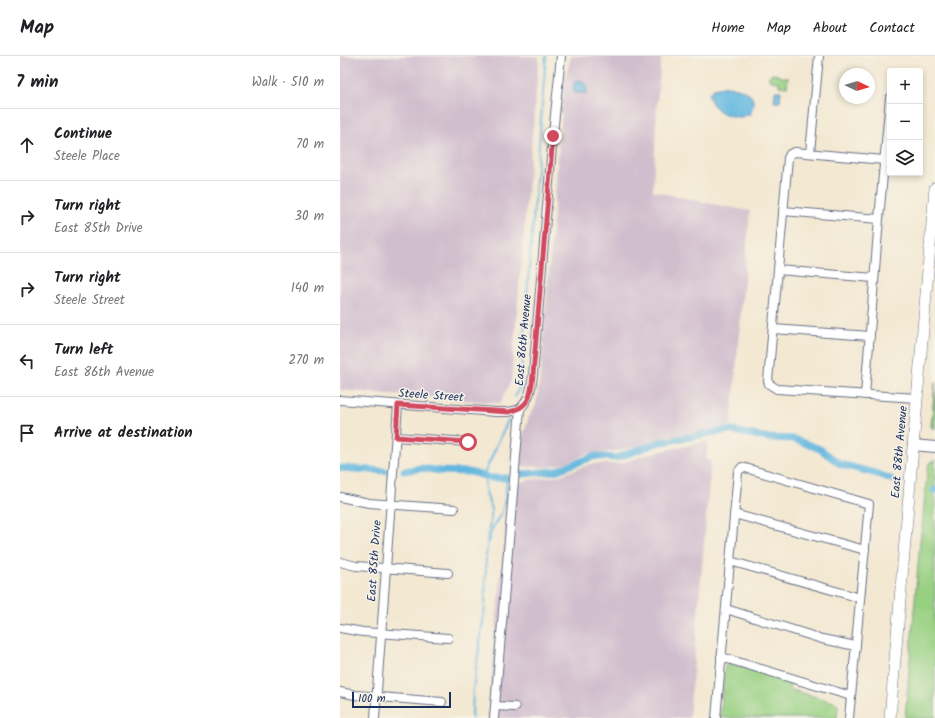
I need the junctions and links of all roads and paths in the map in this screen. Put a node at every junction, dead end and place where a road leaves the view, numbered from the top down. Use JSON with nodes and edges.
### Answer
{"nodes":[{"id":1,"x":561,"y":56,"type":"edge"},
{"id":2,"x":819,"y":56,"type":"edge"},
{"id":3,"x":889,"y":104,"type":"edge"},
{"id":4,"x":810,"y":153,"type":"junction"},
{"id":5,"x":884,"y":160,"type":"junction"},
{"id":6,"x":935,"y":188,"type":"edge"},
{"id":7,"x":783,"y":211,"type":"junction"},
{"id":8,"x":879,"y":219,"type":"junction"},
{"id":9,"x":778,"y":270,"type":"junction"},
{"id":10,"x":874,"y":278,"type":"junction"},
{"id":11,"x":773,"y":329,"type":"junction"},
{"id":12,"x":870,"y":336,"type":"junction"},
{"id":13,"x":865,"y":395,"type":"junction"},
{"id":14,"x":917,"y":398,"type":"junction"},
{"id":15,"x":340,"y":400,"type":"edge"},
{"id":16,"x":398,"y":405,"type":"junction"},
{"id":17,"x":520,"y":409,"type":"junction"},
{"id":18,"x":396,"y":437,"type":"junction"},
{"id":19,"x":468,"y":442,"type":"dead end"},
{"id":20,"x":913,"y":445,"type":"junction"},
{"id":21,"x":935,"y":447,"type":"edge"},
{"id":22,"x":340,"y":496,"type":"edge"},
{"id":23,"x":390,"y":505,"type":"junction"},
{"id":24,"x":454,"y":509,"type":"dead end"},
{"id":25,"x":734,"y":514,"type":"junction"},
{"id":26,"x":865,"y":550,"type":"junction"},
{"id":27,"x":730,"y":561,"type":"junction"},
{"id":28,"x":340,"y":562,"type":"edge"},
{"id":29,"x":386,"y":568,"type":"junction"},
{"id":30,"x":448,"y":573,"type":"dead end"},
{"id":31,"x":860,"y":598,"type":"junction"},
{"id":32,"x":726,"y":609,"type":"junction"},
{"id":33,"x":340,"y":628,"type":"edge"},
{"id":34,"x":382,"y":633,"type":"junction"},
{"id":35,"x":448,"y":638,"type":"dead end"},
{"id":36,"x":856,"y":646,"type":"junction"},
{"id":37,"x":721,"y":657,"type":"junction"},
{"id":38,"x":340,"y":692,"type":"edge"},
{"id":39,"x":851,"y":696,"type":"junction"},
{"id":40,"x":377,"y":697,"type":"junction"},
{"id":41,"x":442,"y":702,"type":"dead end"},
{"id":42,"x":495,"y":706,"type":"junction"},
{"id":43,"x":515,"y":707,"type":"dead end"},
{"id":44,"x":375,"y":718,"type":"edge"},
{"id":45,"x":494,"y":718,"type":"edge"},
{"id":46,"x":716,"y":718,"type":"edge"},
{"id":47,"x":849,"y":718,"type":"edge"},
{"id":48,"x":890,"y":718,"type":"edge"}],
"edges":[{"from":1,"to":17,"type":"street","name":"East 86th Avenue"},
{"from":2,"to":4,"type":"street"},
{"from":3,"to":5,"type":"street"},
{"from":4,"to":5,"type":"street"},
{"from":4,"to":7,"type":"street"},
{"from":5,"to":8,"type":"street"},
{"from":6,"to":14,"type":"main road","name":"East 88th Avenue"},
{"from":7,"to":8,"type":"street"},
{"from":7,"to":9,"type":"street"},
{"from":8,"to":10,"type":"street"},
{"from":9,"to":10,"type":"street"},
{"from":9,"to":11,"type":"street"},
{"from":10,"to":12,"type":"street"},
{"from":11,"to":12,"type":"street"},
{"from":11,"to":13,"type":"street"},
{"from":12,"to":13,"type":"street"},
{"from":13,"to":14,"type":"street"},
{"from":14,"to":20,"type":"main road","name":"East 88th Avenue"},
{"from":15,"to":16,"type":"street","name":"Steele Street"},
{"from":16,"to":17,"type":"street","name":"Steele Street"},
{"from":16,"to":18,"type":"street","name":"East 85th Drive"},
{"from":17,"to":42,"type":"street","name":"East 86th Avenue"},
{"from":18,"to":19,"type":"street"},
{"from":18,"to":23,"type":"street","name":"East 85th Drive"},
{"from":20,"to":21,"type":"street"},
{"from":20,"to":48,"type":"main road","name":"East 88th Avenue"},
{"from":22,"to":23,"type":"street"},
{"from":23,"to":24,"type":"street"},
{"from":23,"to":29,"type":"street","name":"East 85th Drive"},
{"from":25,"to":26,"type":"street"},
{"from":25,"to":26,"type":"street"},
{"from":25,"to":27,"type":"street"},
{"from":26,"to":31,"type":"street"},
{"from":27,"to":31,"type":"street"},
{"from":27,"to":32,"type":"street"},
{"from":28,"to":29,"type":"street"},
{"from":29,"to":30,"type":"street"},
{"from":29,"to":34,"type":"street","name":"East 85th Drive"},
{"from":31,"to":36,"type":"street"},
{"from":32,"to":36,"type":"street"},
{"from":32,"to":37,"type":"street"},
{"from":33,"to":34,"type":"street"},
{"from":34,"to":35,"type":"street"},
{"from":34,"to":40,"type":"street","name":"East 85th Drive"},
{"from":36,"to":39,"type":"street"},
{"from":37,"to":39,"type":"street"},
{"from":37,"to":46,"type":"street"},
{"from":38,"to":40,"type":"street"},
{"from":39,"to":47,"type":"street"},
{"from":40,"to":41,"type":"street"},
{"from":40,"to":44,"type":"street","name":"East 85th Drive"},
{"from":42,"to":43,"type":"street"},
{"from":42,"to":45,"type":"street","name":"East 86th Avenue"}]}
